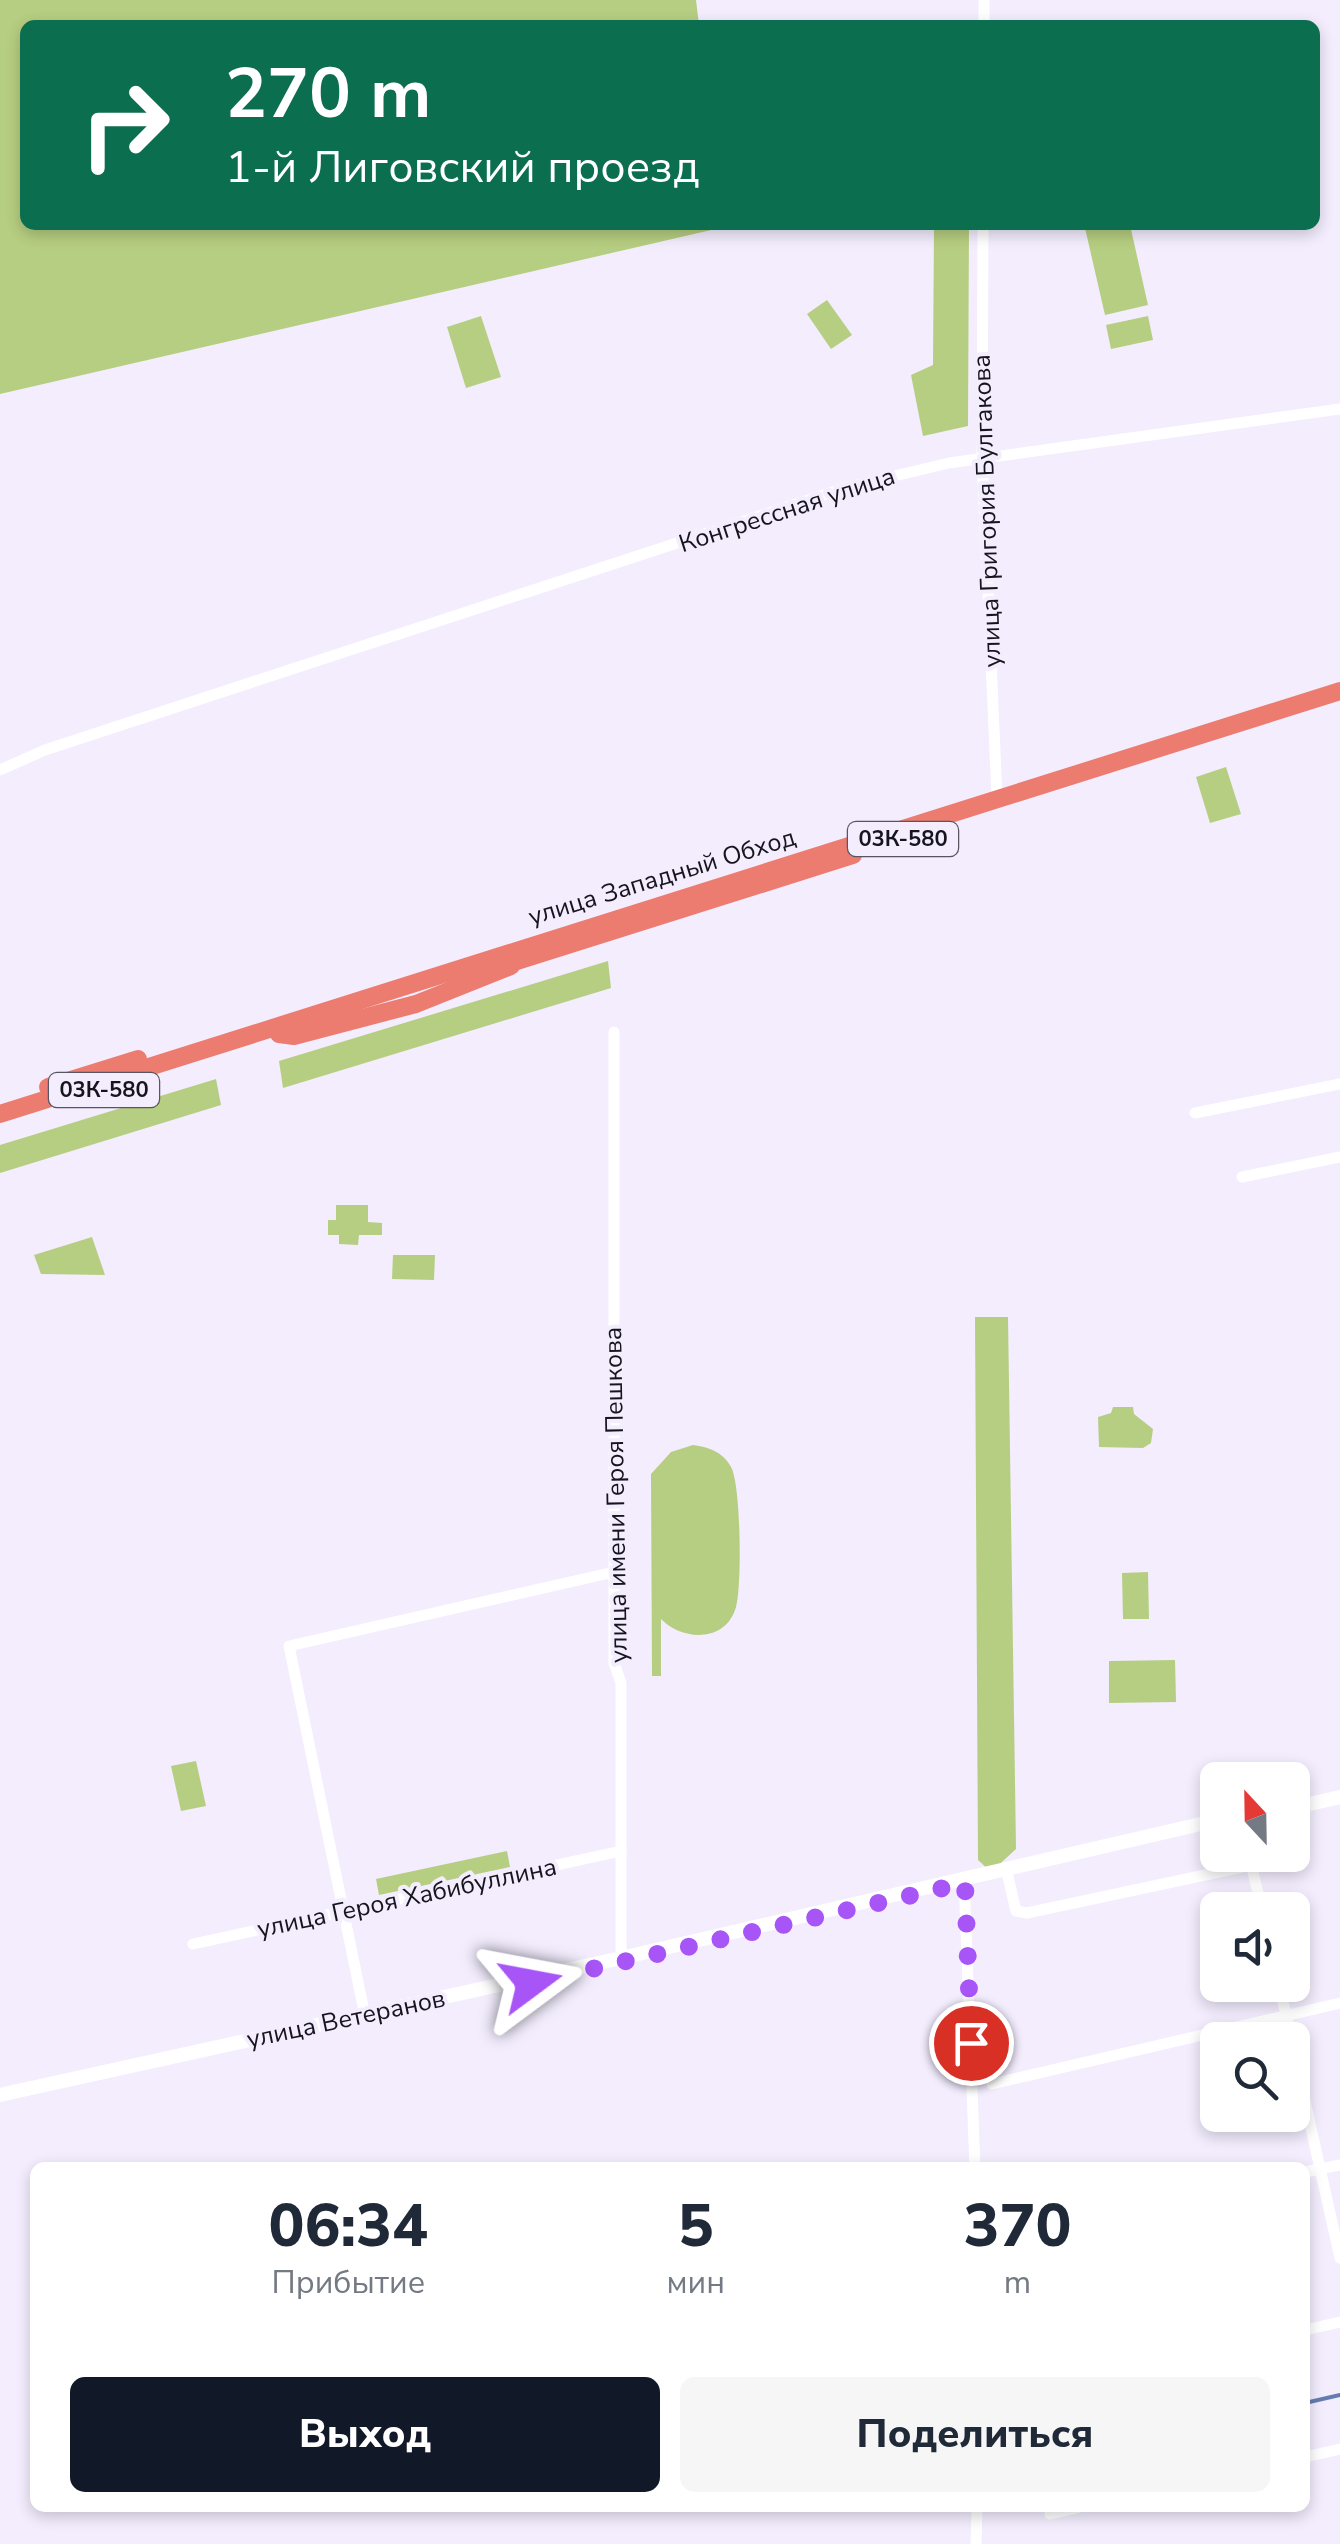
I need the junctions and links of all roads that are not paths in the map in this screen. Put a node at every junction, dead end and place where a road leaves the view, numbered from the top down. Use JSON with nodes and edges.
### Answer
{"nodes":[{"id":1,"x":983,"y":230,"type":"edge"},
{"id":2,"x":1340,"y":409,"type":"edge"},
{"id":3,"x":982,"y":458,"type":"junction"},
{"id":4,"x":1340,"y":691,"type":"edge"},
{"id":5,"x":1340,"y":702,"type":"edge"},
{"id":6,"x":0,"y":770,"type":"edge"},
{"id":7,"x":997,"y":798,"type":"junction"},
{"id":8,"x":614,"y":1032,"type":"dead end"},
{"id":9,"x":1340,"y":1084,"type":"edge"},
{"id":10,"x":1195,"y":1113,"type":"dead end"},
{"id":11,"x":0,"y":1114,"type":"edge"},
{"id":12,"x":0,"y":1123,"type":"edge"},
{"id":13,"x":1340,"y":1157,"type":"edge"},
{"id":14,"x":1242,"y":1178,"type":"dead end"},
{"id":15,"x":614,"y":1572,"type":"junction"},
{"id":16,"x":1340,"y":1795,"type":"edge"},
{"id":17,"x":1310,"y":1802,"type":"edge"},
{"id":18,"x":1200,"y":1826,"type":"edge"},
{"id":19,"x":621,"y":1851,"type":"junction"},
{"id":20,"x":1007,"y":1872,"type":"junction"},
{"id":21,"x":1200,"y":1872,"type":"edge"},
{"id":22,"x":965,"y":1881,"type":"junction"},
{"id":23,"x":344,"y":1912,"type":"junction"},
{"id":24,"x":193,"y":1944,"type":"dead end"},
{"id":25,"x":622,"y":1958,"type":"junction"},
{"id":26,"x":1283,"y":2002,"type":"edge"},
{"id":27,"x":1340,"y":2003,"type":"edge"},
{"id":28,"x":1286,"y":2013,"type":"junction"},
{"id":29,"x":366,"y":2016,"type":"junction"},
{"id":30,"x":1288,"y":2022,"type":"edge"},
{"id":31,"x":992,"y":2084,"type":"dead end"},
{"id":32,"x":0,"y":2097,"type":"edge"},
{"id":33,"x":1310,"y":2121,"type":"edge"},
{"id":34,"x":975,"y":2162,"type":"edge"},
{"id":35,"x":1340,"y":2164,"type":"edge"},
{"id":36,"x":1321,"y":2169,"type":"junction"},
{"id":37,"x":1310,"y":2171,"type":"edge"},
{"id":38,"x":1340,"y":2258,"type":"edge"},
{"id":39,"x":1340,"y":2322,"type":"edge"},
{"id":40,"x":1310,"y":2329,"type":"edge"},
{"id":41,"x":1340,"y":2449,"type":"edge"},
{"id":42,"x":1310,"y":2456,"type":"edge"},
{"id":43,"x":977,"y":2512,"type":"edge"},
{"id":44,"x":1059,"y":2512,"type":"edge"},
{"id":45,"x":1050,"y":2514,"type":"dead end"},
{"id":46,"x":976,"y":2544,"type":"edge"}],
"edges":[{"from":1,"to":3,"type":"street","name":"улица Григория Булгакова"},
{"from":2,"to":3,"type":"street","name":"Конгрессная улица"},
{"from":3,"to":6,"type":"street","name":"Конгрессная улица"},
{"from":3,"to":7,"type":"street","name":"улица Григория Булгакова"},
{"from":4,"to":7,"type":"highway","name":"улица Западный Обход","number":"03К-580"},
{"from":5,"to":12,"type":"highway","name":"улица Западный Обход","number":"03К-580"},
{"from":7,"to":11,"type":"highway","name":"улица Западный Обход","number":"03К-580"},
{"from":8,"to":15,"type":"street","name":"улица имени Героя Пешкова"},
{"from":9,"to":10,"type":"street"},
{"from":13,"to":14,"type":"street"},
{"from":15,"to":19,"type":"street","name":"улица имени Героя Пешкова"},
{"from":15,"to":23,"type":"street"},
{"from":16,"to":17,"type":"street"},
{"from":18,"to":20,"type":"street","name":"улица Ветеранов"},
{"from":19,"to":23,"type":"street","name":"улица Героя Хабибуллина"},
{"from":19,"to":25,"type":"street","name":"улица имени Героя Пешкова"},
{"from":20,"to":21,"type":"street"},
{"from":20,"to":22,"type":"street","name":"улица Ветеранов"},
{"from":22,"to":25,"type":"street","name":"улица Ветеранов"},
{"from":22,"to":32,"type":"street","name":"улица Ветеранов"},
{"from":22,"to":34,"type":"street"},
{"from":23,"to":24,"type":"street","name":"улица Героя Хабибуллина"},
{"from":23,"to":29,"type":"street"},
{"from":25,"to":29,"type":"street","name":"улица Ветеранов"},
{"from":26,"to":28,"type":"street"},
{"from":27,"to":28,"type":"street"},
{"from":28,"to":30,"type":"street"},
{"from":28,"to":31,"type":"street"},
{"from":29,"to":32,"type":"street","name":"улица Ветеранов"},
{"from":33,"to":36,"type":"street"},
{"from":35,"to":36,"type":"street"},
{"from":36,"to":37,"type":"street"},
{"from":36,"to":38,"type":"street"},
{"from":39,"to":40,"type":"street"},
{"from":41,"to":42,"type":"street"},
{"from":43,"to":46,"type":"street"},
{"from":44,"to":45,"type":"street"}]}
